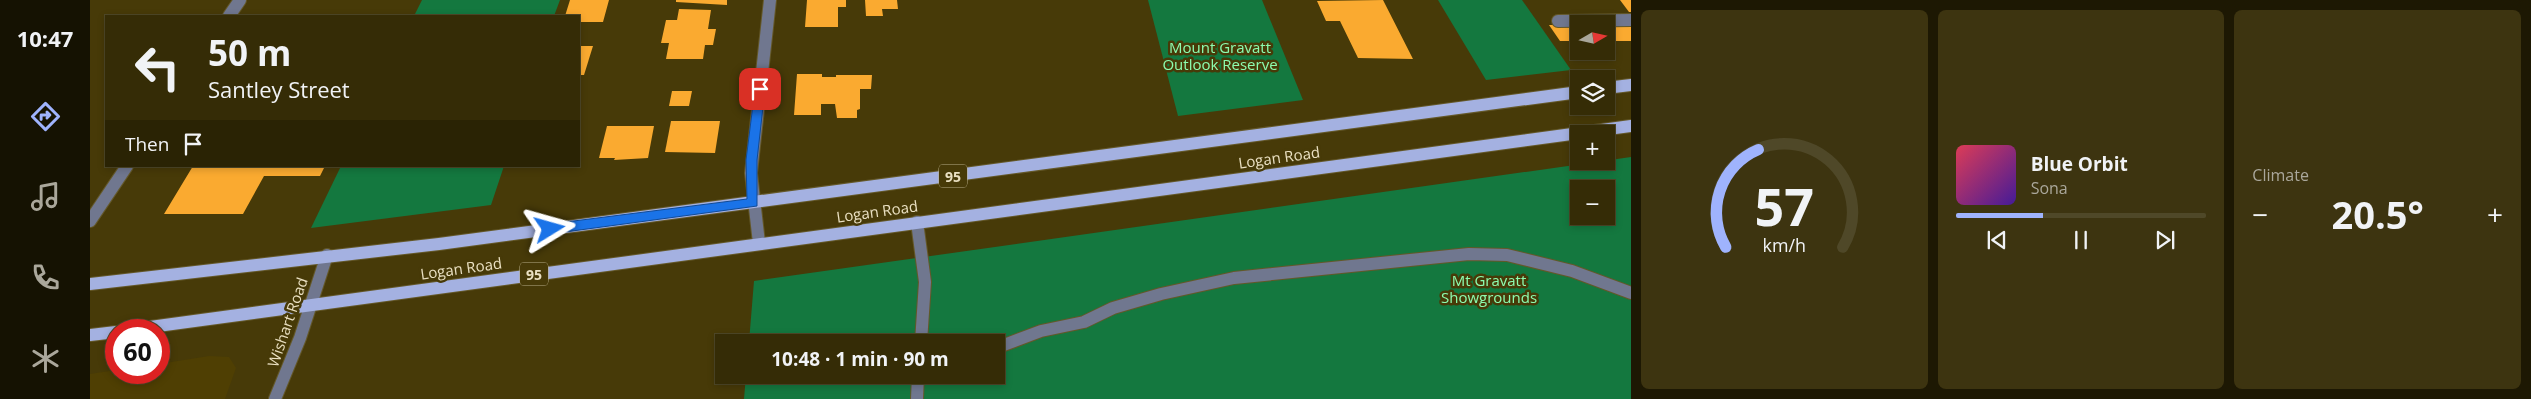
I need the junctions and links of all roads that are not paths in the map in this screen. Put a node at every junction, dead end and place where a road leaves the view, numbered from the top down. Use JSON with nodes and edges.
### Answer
{"nodes":[{"id":1,"x":240,"y":0,"type":"edge"},
{"id":2,"x":770,"y":0,"type":"edge"},
{"id":3,"x":229,"y":15,"type":"edge"},
{"id":4,"x":1631,"y":20,"type":"edge"},
{"id":5,"x":1558,"y":22,"type":"dead end"},
{"id":6,"x":1631,"y":85,"type":"edge"},
{"id":7,"x":1615,"y":87,"type":"edge"},
{"id":8,"x":1570,"y":93,"type":"edge"},
{"id":9,"x":1631,"y":126,"type":"edge"},
{"id":10,"x":126,"y":167,"type":"edge"},
{"id":11,"x":753,"y":203,"type":"junction"},
{"id":12,"x":90,"y":221,"type":"edge"},
{"id":13,"x":917,"y":222,"type":"junction"},
{"id":14,"x":758,"y":243,"type":"junction"},
{"id":15,"x":327,"y":256,"type":"junction"},
{"id":16,"x":90,"y":284,"type":"edge"},
{"id":17,"x":1631,"y":294,"type":"edge"},
{"id":18,"x":310,"y":305,"type":"junction"},
{"id":19,"x":170,"y":324,"type":"edge"},
{"id":20,"x":105,"y":333,"type":"edge"},
{"id":21,"x":921,"y":334,"type":"edge"},
{"id":22,"x":90,"y":335,"type":"edge"},
{"id":23,"x":1005,"y":345,"type":"edge"},
{"id":24,"x":918,"y":384,"type":"edge"},
{"id":25,"x":275,"y":399,"type":"edge"},
{"id":26,"x":917,"y":399,"type":"edge"}],
"edges":[{"from":1,"to":3,"type":"street"},
{"from":2,"to":11,"type":"street"},
{"from":4,"to":5,"type":"street"},
{"from":6,"to":7,"type":"main road"},
{"from":8,"to":11,"type":"main road","name":"Logan Road","number":"95"},
{"from":9,"to":13,"type":"main road","name":"Logan Road","number":"95"},
{"from":10,"to":12,"type":"street"},
{"from":11,"to":14,"type":"street"},
{"from":11,"to":15,"type":"main road","name":"Logan Road","number":"95"},
{"from":13,"to":14,"type":"main road","name":"Logan Road","number":"95"},
{"from":13,"to":21,"type":"street"},
{"from":14,"to":18,"type":"main road","name":"Logan Road","number":"95"},
{"from":15,"to":16,"type":"main road","name":"Logan Road","number":"95"},
{"from":15,"to":18,"type":"street","name":"Wishart Road"},
{"from":17,"to":23,"type":"street"},
{"from":18,"to":19,"type":"main road","name":"Logan Road","number":"95"},
{"from":18,"to":25,"type":"street","name":"Wishart Road"},
{"from":20,"to":22,"type":"main road"},
{"from":24,"to":26,"type":"street"}]}
